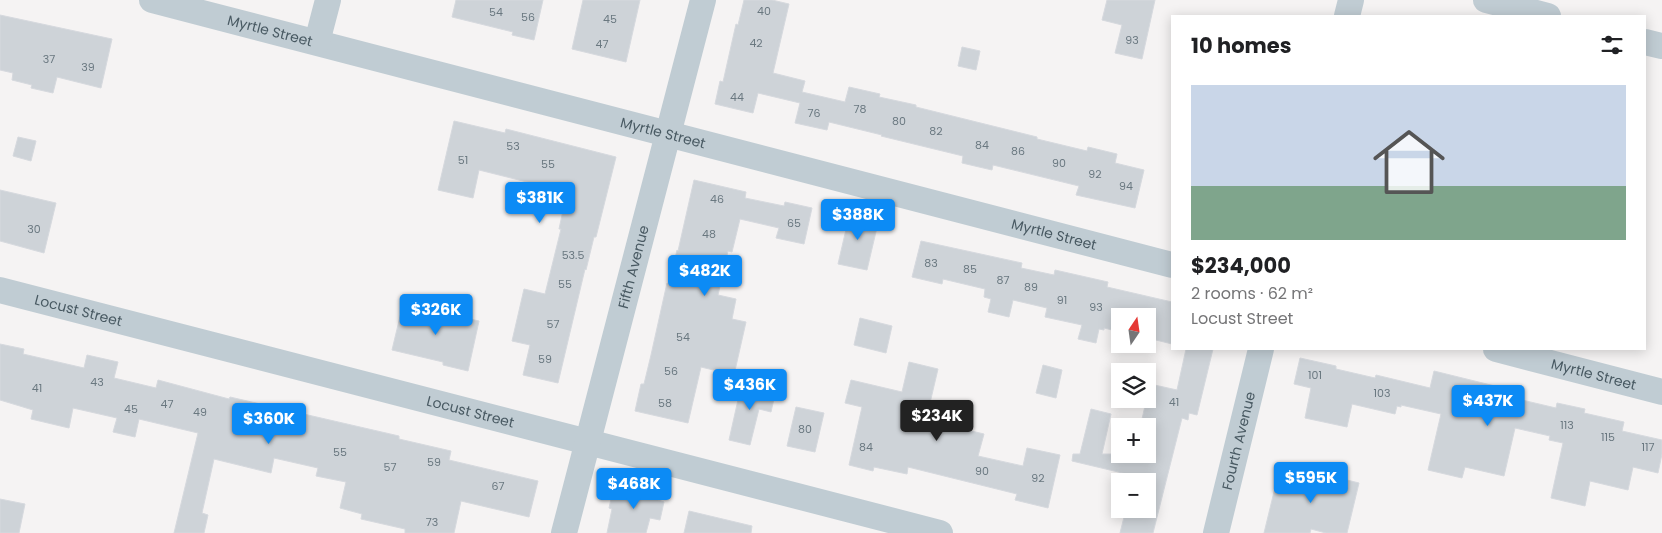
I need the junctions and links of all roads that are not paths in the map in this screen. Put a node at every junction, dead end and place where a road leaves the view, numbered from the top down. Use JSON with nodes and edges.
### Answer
{"nodes":[{"id":1,"x":152,"y":0,"type":"edge"},
{"id":2,"x":328,"y":0,"type":"edge"},
{"id":3,"x":704,"y":0,"type":"edge"},
{"id":4,"x":1351,"y":0,"type":"edge"},
{"id":5,"x":1486,"y":0,"type":"edge"},
{"id":6,"x":1347,"y":15,"type":"edge"},
{"id":7,"x":1544,"y":15,"type":"edge"},
{"id":8,"x":317,"y":42,"type":"junction"},
{"id":9,"x":1646,"y":42,"type":"edge"},
{"id":10,"x":1662,"y":46,"type":"edge"},
{"id":11,"x":669,"y":134,"type":"junction"},
{"id":12,"x":1171,"y":265,"type":"edge"},
{"id":13,"x":0,"y":290,"type":"edge"},
{"id":14,"x":1261,"y":350,"type":"edge"},
{"id":15,"x":1500,"y":350,"type":"edge"},
{"id":16,"x":1662,"y":392,"type":"edge"},
{"id":17,"x":588,"y":442,"type":"junction"},
{"id":18,"x":564,"y":533,"type":"edge"},
{"id":19,"x":940,"y":533,"type":"edge"},
{"id":20,"x":1216,"y":533,"type":"edge"}],
"edges":[{"from":1,"to":8,"type":"street","name":"Myrtle Street"},
{"from":2,"to":8,"type":"street"},
{"from":3,"to":11,"type":"street","name":"Fifth Avenue"},
{"from":4,"to":6,"type":"street"},
{"from":5,"to":7,"type":"street"},
{"from":8,"to":11,"type":"street","name":"Myrtle Street"},
{"from":9,"to":10,"type":"street"},
{"from":11,"to":12,"type":"street","name":"Myrtle Street"},
{"from":11,"to":17,"type":"street","name":"Fifth Avenue"},
{"from":13,"to":17,"type":"street","name":"Locust Street"},
{"from":14,"to":20,"type":"street","name":"Fourth Avenue"},
{"from":15,"to":16,"type":"street","name":"Myrtle Street"},
{"from":17,"to":18,"type":"street","name":"Fifth Avenue"},
{"from":17,"to":19,"type":"street","name":"Locust Street"}]}
